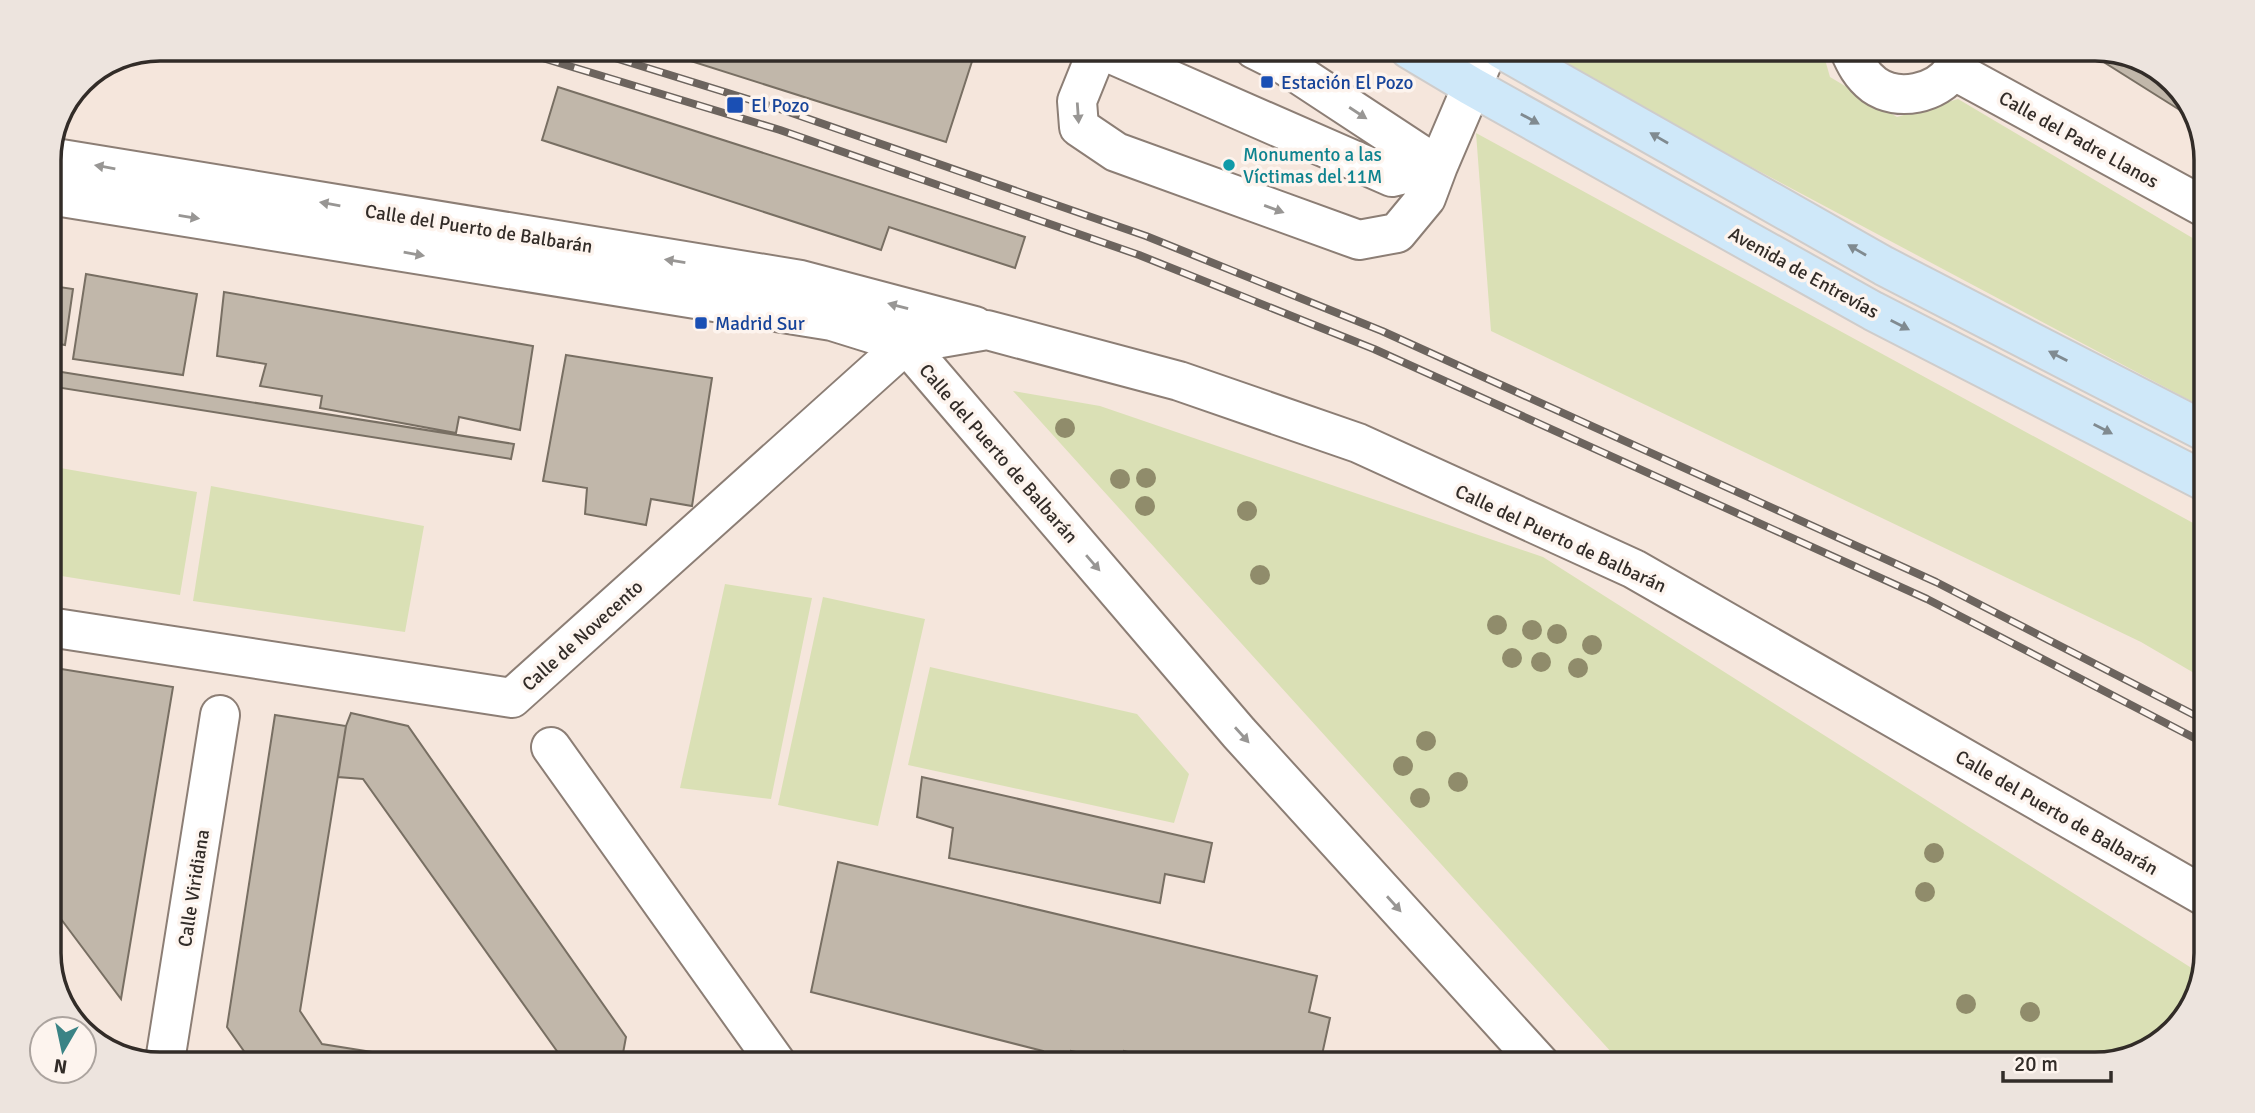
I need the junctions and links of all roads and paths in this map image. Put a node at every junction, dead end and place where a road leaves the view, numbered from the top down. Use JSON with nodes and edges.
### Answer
{"nodes":[{"id":1,"x":1094,"y":61,"type":"edge"},
{"id":2,"x":1126,"y":61,"type":"edge"},
{"id":3,"x":1278,"y":61,"type":"edge"},
{"id":4,"x":1429,"y":61,"type":"edge"},
{"id":5,"x":1482,"y":61,"type":"edge"},
{"id":6,"x":1522,"y":61,"type":"edge"},
{"id":7,"x":1854,"y":61,"type":"edge"},
{"id":8,"x":1956,"y":61,"type":"edge"},
{"id":9,"x":1960,"y":61,"type":"edge"},
{"id":10,"x":1471,"y":86,"type":"junction"},
{"id":11,"x":61,"y":159,"type":"edge"},
{"id":12,"x":1438,"y":166,"type":"junction"},
{"id":13,"x":61,"y":197,"type":"edge"},
{"id":14,"x":2194,"y":201,"type":"edge"},
{"id":15,"x":988,"y":330,"type":"junction"},
{"id":16,"x":906,"y":344,"type":"junction"},
{"id":17,"x":2194,"y":426,"type":"edge"},
{"id":18,"x":2194,"y":476,"type":"edge"},
{"id":19,"x":61,"y":629,"type":"edge"},
{"id":20,"x":220,"y":715,"type":"dead end"},
{"id":21,"x":551,"y":747,"type":"dead end"},
{"id":22,"x":2194,"y":890,"type":"edge"},
{"id":23,"x":165,"y":1052,"type":"edge"},
{"id":24,"x":767,"y":1052,"type":"edge"},
{"id":25,"x":1528,"y":1052,"type":"edge"}],
"edges":[{"from":1,"to":12,"type":"street","one_way":true},
{"from":2,"to":12,"type":"street"},
{"from":3,"to":12,"type":"street","one_way":true},
{"from":4,"to":10,"type":"main road","name":"Avenida de Entrevías"},
{"from":5,"to":10,"type":"street"},
{"from":17,"to":6,"type":"main road","one_way":true},
{"from":7,"to":8,"type":"street"},
{"from":9,"to":14,"type":"street","name":"Calle del Padre Llanos"},
{"from":10,"to":12,"type":"street"},
{"from":10,"to":18,"type":"main road","name":"Avenida de Entrevías","one_way":true},
{"from":15,"to":11,"type":"street","name":"Calle del Puerto de Balbarán","one_way":true},
{"from":13,"to":16,"type":"street","name":"Calle del Puerto de Balbarán","one_way":true},
{"from":15,"to":16,"type":"street","name":"Calle del Puerto de Balbarán"},
{"from":15,"to":22,"type":"street","name":"Calle del Puerto de Balbarán"},
{"from":16,"to":19,"type":"street","name":"Calle de Novecento"},
{"from":16,"to":25,"type":"street","name":"Calle del Puerto de Balbarán","one_way":true},
{"from":20,"to":23,"type":"street","name":"Calle Viridiana"},
{"from":21,"to":24,"type":"street"}]}
